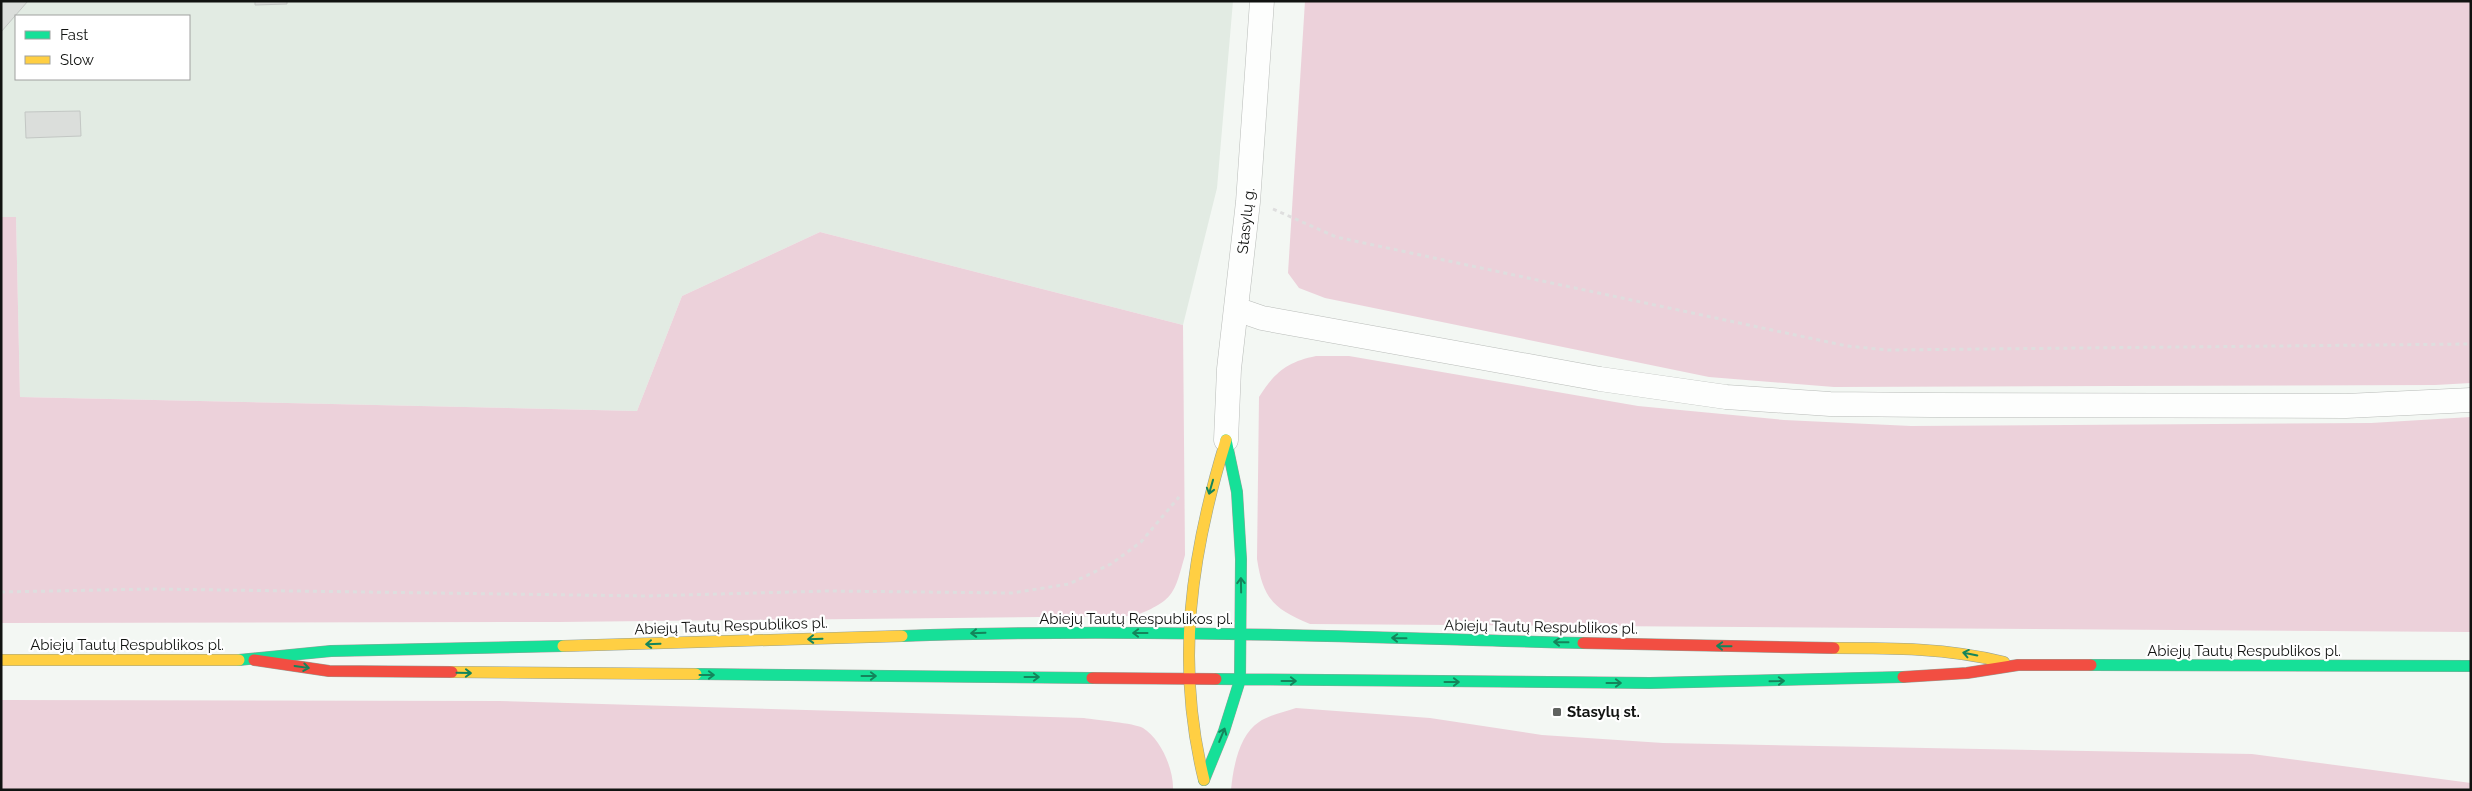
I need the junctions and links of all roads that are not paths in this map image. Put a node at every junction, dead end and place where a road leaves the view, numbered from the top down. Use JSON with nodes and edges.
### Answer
{"nodes":[{"id":1,"x":1262,"y":1,"type":"edge"},
{"id":2,"x":1236,"y":309,"type":"junction"},
{"id":3,"x":2471,"y":400,"type":"edge"},
{"id":4,"x":1226,"y":440,"type":"junction"},
{"id":5,"x":1189,"y":633,"type":"junction"},
{"id":6,"x":1240,"y":634,"type":"junction"},
{"id":7,"x":1,"y":660,"type":"edge"},
{"id":8,"x":254,"y":660,"type":"junction"},
{"id":9,"x":2018,"y":666,"type":"junction"},
{"id":10,"x":2471,"y":666,"type":"edge"},
{"id":11,"x":1188,"y":679,"type":"junction"},
{"id":12,"x":1240,"y":680,"type":"junction"},
{"id":13,"x":1204,"y":785,"type":"edge"}],
"edges":[{"from":1,"to":2,"type":"street","name":"Stasylų g."},
{"from":2,"to":3,"type":"street"},
{"from":2,"to":4,"type":"street","name":"Stasylų g."},
{"from":4,"to":5,"type":"highway","one_way":true},
{"from":6,"to":4,"type":"highway","one_way":true},
{"from":5,"to":6,"type":"highway","name":"Abiejų Tautų Respublikos pl."},
{"from":5,"to":8,"type":"highway","name":"Abiejų Tautų Respublikos pl.","one_way":true},
{"from":5,"to":11,"type":"highway"},
{"from":9,"to":6,"type":"highway","name":"Abiejų Tautų Respublikos pl.","one_way":true},
{"from":6,"to":12,"type":"highway"},
{"from":7,"to":8,"type":"highway","name":"Abiejų Tautų Respublikos pl."},
{"from":8,"to":11,"type":"highway","name":"Abiejų Tautų Respublikos pl.","one_way":true},
{"from":9,"to":10,"type":"highway","name":"Abiejų Tautų Respublikos pl."},
{"from":12,"to":9,"type":"highway","name":"Abiejų Tautų Respublikos pl.","one_way":true},
{"from":11,"to":12,"type":"highway","name":"Abiejų Tautų Respublikos pl."},
{"from":11,"to":13,"type":"highway"},
{"from":13,"to":12,"type":"highway","one_way":true}]}
